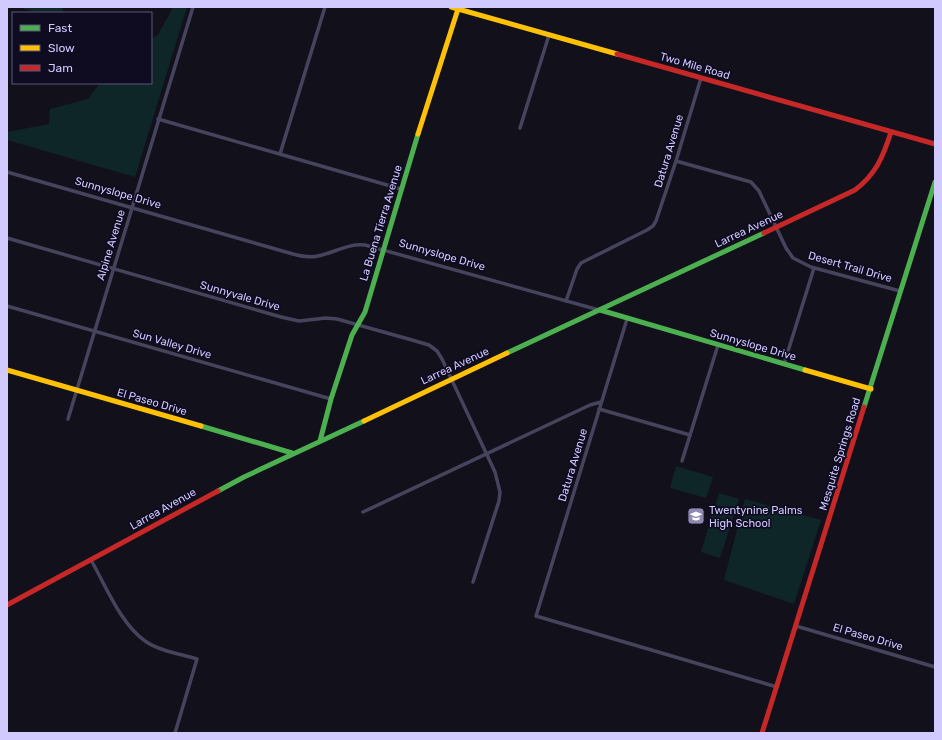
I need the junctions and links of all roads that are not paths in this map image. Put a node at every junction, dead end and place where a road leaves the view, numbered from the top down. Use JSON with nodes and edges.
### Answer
{"nodes":[{"id":1,"x":193,"y":7,"type":"edge"},
{"id":2,"x":325,"y":7,"type":"edge"},
{"id":3,"x":451,"y":7,"type":"edge"},
{"id":4,"x":458,"y":9,"type":"junction"},
{"id":5,"x":549,"y":35,"type":"junction"},
{"id":6,"x":701,"y":78,"type":"junction"},
{"id":7,"x":158,"y":119,"type":"junction"},
{"id":8,"x":520,"y":128,"type":"dead end"},
{"id":9,"x":891,"y":132,"type":"junction"},
{"id":10,"x":935,"y":144,"type":"edge"},
{"id":11,"x":280,"y":154,"type":"junction"},
{"id":12,"x":676,"y":161,"type":"junction"},
{"id":13,"x":7,"y":172,"type":"edge"},
{"id":14,"x":935,"y":182,"type":"edge"},
{"id":15,"x":401,"y":189,"type":"junction"},
{"id":16,"x":131,"y":207,"type":"junction"},
{"id":17,"x":777,"y":227,"type":"junction"},
{"id":18,"x":7,"y":238,"type":"edge"},
{"id":19,"x":383,"y":249,"type":"junction"},
{"id":20,"x":113,"y":268,"type":"junction"},
{"id":21,"x":814,"y":268,"type":"junction"},
{"id":22,"x":900,"y":291,"type":"junction"},
{"id":23,"x":566,"y":301,"type":"junction"},
{"id":24,"x":7,"y":306,"type":"edge"},
{"id":25,"x":600,"y":310,"type":"junction"},
{"id":26,"x":627,"y":319,"type":"junction"},
{"id":27,"x":358,"y":325,"type":"junction"},
{"id":28,"x":94,"y":331,"type":"junction"},
{"id":29,"x":718,"y":345,"type":"junction"},
{"id":30,"x":784,"y":364,"type":"junction"},
{"id":31,"x":7,"y":370,"type":"edge"},
{"id":32,"x":452,"y":379,"type":"junction"},
{"id":33,"x":871,"y":389,"type":"junction"},
{"id":34,"x":76,"y":390,"type":"junction"},
{"id":35,"x":331,"y":399,"type":"junction"},
{"id":36,"x":601,"y":402,"type":"junction"},
{"id":37,"x":599,"y":409,"type":"junction"},
{"id":38,"x":68,"y":419,"type":"dead end"},
{"id":39,"x":690,"y":435,"type":"junction"},
{"id":40,"x":320,"y":441,"type":"junction"},
{"id":41,"x":292,"y":453,"type":"junction"},
{"id":42,"x":487,"y":454,"type":"junction"},
{"id":43,"x":682,"y":462,"type":"dead end"},
{"id":44,"x":363,"y":512,"type":"dead end"},
{"id":45,"x":91,"y":560,"type":"junction"},
{"id":46,"x":474,"y":582,"type":"dead end"},
{"id":47,"x":7,"y":606,"type":"edge"},
{"id":48,"x":796,"y":626,"type":"junction"},
{"id":49,"x":935,"y":667,"type":"edge"},
{"id":50,"x":777,"y":687,"type":"junction"},
{"id":51,"x":175,"y":733,"type":"edge"},
{"id":52,"x":762,"y":733,"type":"edge"}],
"edges":[{"from":1,"to":7,"type":"street","name":"Alpine Avenue"},
{"from":2,"to":11,"type":"street"},
{"from":3,"to":4,"type":"street","name":"Two Mile Road"},
{"from":4,"to":5,"type":"street","name":"Two Mile Road"},
{"from":4,"to":15,"type":"street","name":"La Buena Tierra Avenue"},
{"from":5,"to":6,"type":"street","name":"Two Mile Road"},
{"from":5,"to":8,"type":"street"},
{"from":6,"to":9,"type":"street","name":"Two Mile Road"},
{"from":6,"to":12,"type":"street","name":"Datura Avenue"},
{"from":7,"to":11,"type":"street"},
{"from":7,"to":16,"type":"street","name":"Alpine Avenue"},
{"from":9,"to":10,"type":"street","name":"Two Mile Road"},
{"from":9,"to":17,"type":"street","name":"Larrea Avenue"},
{"from":11,"to":15,"type":"street"},
{"from":12,"to":17,"type":"street","name":"Desert Trail Drive"},
{"from":12,"to":23,"type":"street","name":"Datura Avenue"},
{"from":13,"to":16,"type":"street","name":"Sunnyslope Drive"},
{"from":14,"to":22,"type":"street","name":"Mesquite Springs Road"},
{"from":15,"to":19,"type":"street","name":"La Buena Tierra Avenue"},
{"from":16,"to":19,"type":"street","name":"Sunnyslope Drive"},
{"from":16,"to":20,"type":"street","name":"Alpine Avenue"},
{"from":17,"to":21,"type":"street","name":"Desert Trail Drive"},
{"from":17,"to":25,"type":"street","name":"Larrea Avenue"},
{"from":18,"to":20,"type":"street","name":"Sunnyvale Drive"},
{"from":19,"to":23,"type":"street","name":"Sunnyslope Drive"},
{"from":19,"to":27,"type":"street","name":"La Buena Tierra Avenue"},
{"from":20,"to":27,"type":"street","name":"Sunnyvale Drive"},
{"from":20,"to":28,"type":"street","name":"Alpine Avenue"},
{"from":21,"to":22,"type":"street","name":"Desert Trail Drive"},
{"from":21,"to":30,"type":"street"},
{"from":22,"to":33,"type":"street","name":"Mesquite Springs Road"},
{"from":23,"to":25,"type":"street","name":"Sunnyslope Drive"},
{"from":24,"to":28,"type":"street","name":"Sun Valley Drive"},
{"from":25,"to":26,"type":"street","name":"Sunnyslope Drive"},
{"from":25,"to":32,"type":"street","name":"Larrea Avenue"},
{"from":26,"to":29,"type":"street","name":"Sunnyslope Drive"},
{"from":26,"to":36,"type":"street","name":"Datura Avenue"},
{"from":27,"to":32,"type":"street","name":"Sunnyvale Drive"},
{"from":27,"to":35,"type":"street","name":"La Buena Tierra Avenue"},
{"from":28,"to":34,"type":"street","name":"Alpine Avenue"},
{"from":28,"to":35,"type":"street","name":"Sun Valley Drive"},
{"from":29,"to":30,"type":"street","name":"Sunnyslope Drive"},
{"from":29,"to":39,"type":"street"},
{"from":30,"to":33,"type":"street","name":"Sunnyslope Drive"},
{"from":31,"to":34,"type":"street","name":"El Paseo Drive"},
{"from":32,"to":40,"type":"street","name":"Larrea Avenue"},
{"from":32,"to":42,"type":"street","name":"Sunnyvale Drive"},
{"from":33,"to":48,"type":"street","name":"Mesquite Springs Road"},
{"from":34,"to":38,"type":"street","name":"Alpine Avenue"},
{"from":34,"to":41,"type":"street","name":"El Paseo Drive"},
{"from":35,"to":40,"type":"street","name":"La Buena Tierra Avenue"},
{"from":36,"to":37,"type":"street","name":"Datura Avenue"},
{"from":36,"to":42,"type":"street"},
{"from":37,"to":39,"type":"street"},
{"from":37,"to":50,"type":"street","name":"Datura Avenue"},
{"from":39,"to":43,"type":"street"},
{"from":40,"to":41,"type":"street","name":"Larrea Avenue"},
{"from":41,"to":45,"type":"street","name":"Larrea Avenue"},
{"from":42,"to":44,"type":"street"},
{"from":42,"to":46,"type":"street","name":"Sunnyvale Drive"},
{"from":45,"to":47,"type":"street","name":"Larrea Avenue"},
{"from":45,"to":51,"type":"street"},
{"from":48,"to":49,"type":"street","name":"El Paseo Drive"},
{"from":48,"to":50,"type":"street","name":"Mesquite Springs Road"},
{"from":50,"to":52,"type":"street","name":"Mesquite Springs Road"}]}
